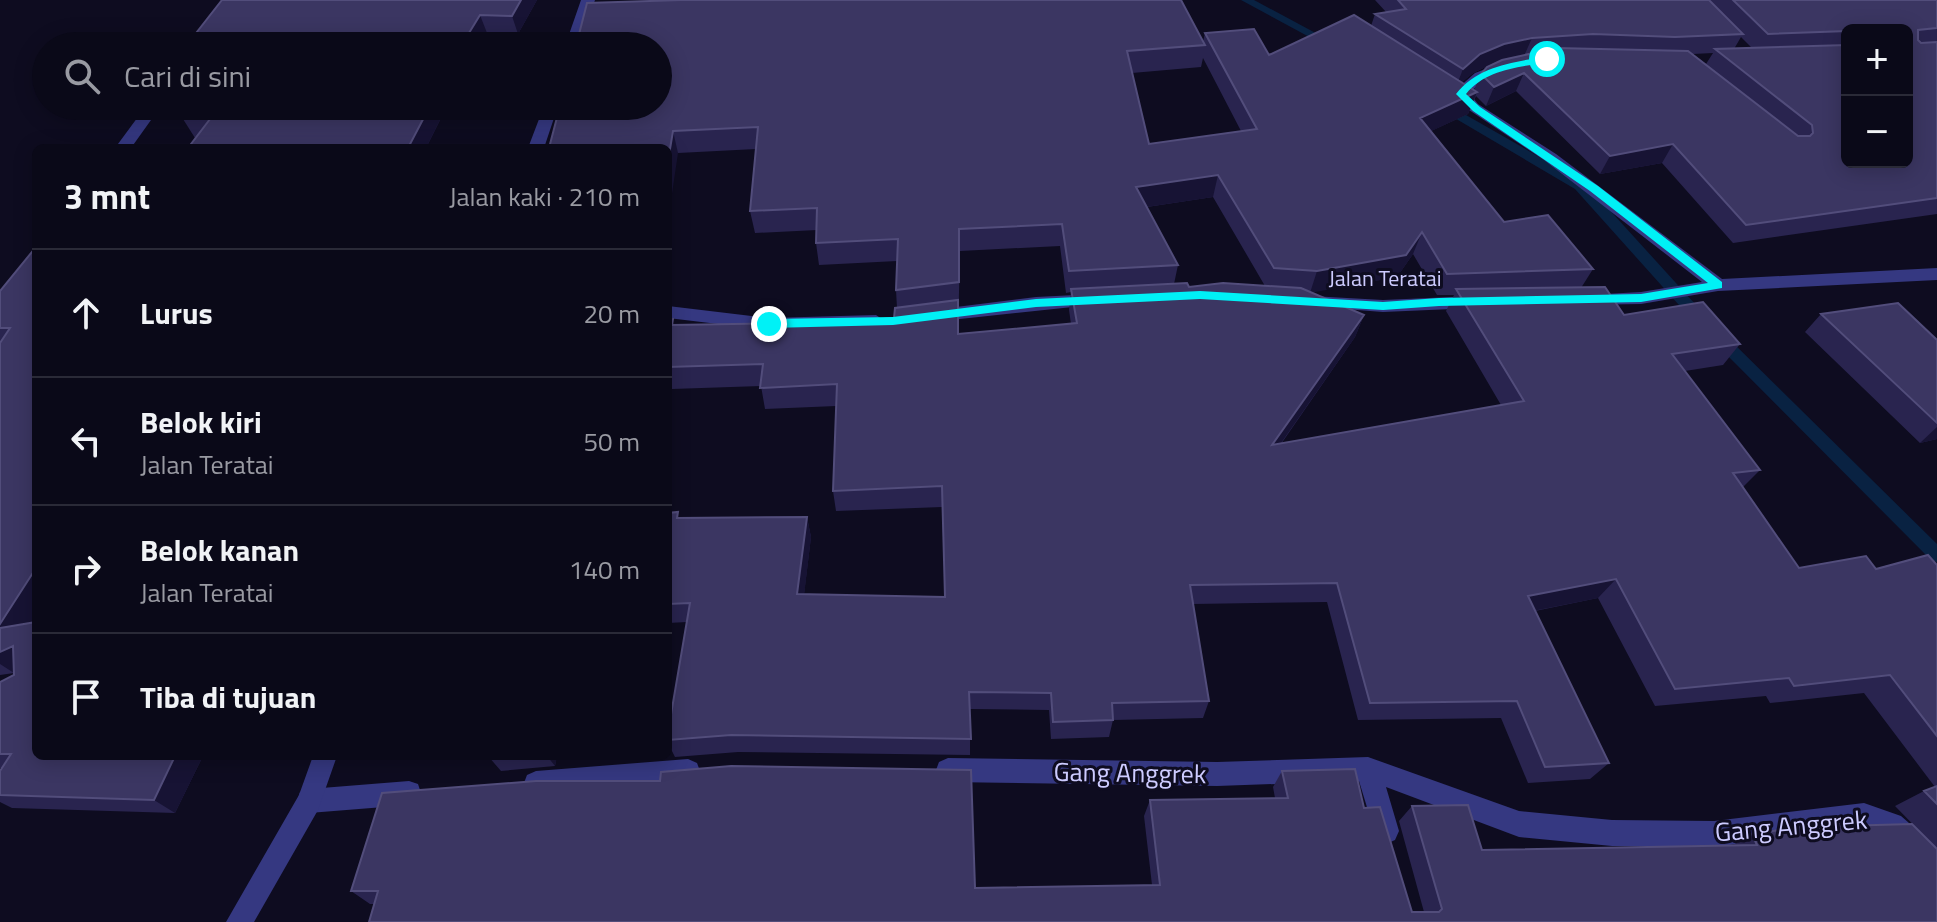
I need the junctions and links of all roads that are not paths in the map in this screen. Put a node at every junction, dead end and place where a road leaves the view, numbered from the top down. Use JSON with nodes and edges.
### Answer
{"nodes":[{"id":1,"x":588,"y":0,"type":"edge"},
{"id":2,"x":577,"y":32,"type":"edge"},
{"id":3,"x":1519,"y":63,"type":"edge"},
{"id":4,"x":1437,"y":84,"type":"edge"},
{"id":5,"x":1477,"y":109,"type":"junction"},
{"id":6,"x":144,"y":120,"type":"edge"},
{"id":7,"x":546,"y":120,"type":"edge"},
{"id":8,"x":126,"y":144,"type":"edge"},
{"id":9,"x":537,"y":144,"type":"edge"},
{"id":10,"x":1937,"y":274,"type":"edge"},
{"id":11,"x":1718,"y":285,"type":"junction"},
{"id":12,"x":1110,"y":300,"type":"edge"},
{"id":13,"x":1292,"y":301,"type":"edge"},
{"id":14,"x":1572,"y":301,"type":"edge"},
{"id":15,"x":1497,"y":302,"type":"edge"},
{"id":16,"x":672,"y":312,"type":"edge"},
{"id":17,"x":324,"y":760,"type":"edge"},
{"id":18,"x":1368,"y":769,"type":"junction"},
{"id":19,"x":706,"y":770,"type":"edge"},
{"id":20,"x":929,"y":770,"type":"edge"},
{"id":21,"x":515,"y":785,"type":"edge"},
{"id":22,"x":436,"y":791,"type":"edge"},
{"id":23,"x":309,"y":801,"type":"junction"},
{"id":24,"x":1924,"y":858,"type":"edge"},
{"id":25,"x":1394,"y":861,"type":"edge"},
{"id":26,"x":239,"y":922,"type":"edge"}],
"edges":[{"from":1,"to":2,"type":"street"},
{"from":3,"to":5,"type":"street"},
{"from":4,"to":5,"type":"street"},
{"from":5,"to":11,"type":"street"},
{"from":6,"to":8,"type":"street"},
{"from":7,"to":9,"type":"street"},
{"from":10,"to":11,"type":"street"},
{"from":11,"to":14,"type":"street"},
{"from":12,"to":16,"type":"street"},
{"from":13,"to":15,"type":"street","name":"Jalan Teratai"},
{"from":17,"to":23,"type":"street"},
{"from":18,"to":20,"type":"street","name":"Gang Anggrek"},
{"from":18,"to":24,"type":"street","name":"Gang Anggrek"},
{"from":18,"to":25,"type":"street"},
{"from":19,"to":21,"type":"street"},
{"from":22,"to":23,"type":"street"},
{"from":23,"to":26,"type":"street"}]}
